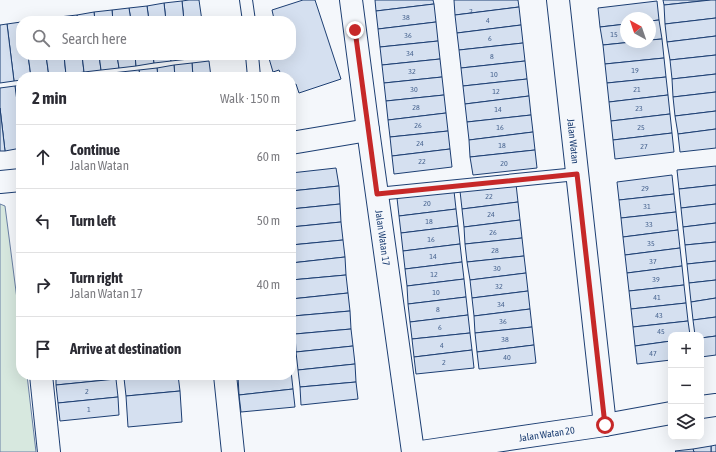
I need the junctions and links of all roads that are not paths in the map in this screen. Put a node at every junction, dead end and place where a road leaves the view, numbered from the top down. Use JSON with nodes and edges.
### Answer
{"nodes":[{"id":1,"x":246,"y":0,"type":"edge"},
{"id":2,"x":351,"y":0,"type":"edge"},
{"id":3,"x":558,"y":0,"type":"edge"},
{"id":4,"x":248,"y":16,"type":"edge"},
{"id":5,"x":252,"y":60,"type":"edge"},
{"id":6,"x":254,"y":72,"type":"edge"},
{"id":7,"x":368,"y":130,"type":"junction"},
{"id":8,"x":296,"y":142,"type":"edge"},
{"id":9,"x":577,"y":174,"type":"junction"},
{"id":10,"x":16,"y":180,"type":"edge"},
{"id":11,"x":0,"y":182,"type":"edge"},
{"id":12,"x":377,"y":194,"type":"junction"},
{"id":13,"x":42,"y":380,"type":"edge"},
{"id":14,"x":226,"y":380,"type":"edge"},
{"id":15,"x":716,"y":405,"type":"edge"},
{"id":16,"x":704,"y":407,"type":"edge"},
{"id":17,"x":668,"y":414,"type":"edge"},
{"id":18,"x":605,"y":425,"type":"junction"},
{"id":19,"x":49,"y":452,"type":"edge"},
{"id":20,"x":233,"y":452,"type":"edge"},
{"id":21,"x":413,"y":452,"type":"edge"},
{"id":22,"x":421,"y":452,"type":"edge"}],
"edges":[{"from":1,"to":4,"type":"lane"},
{"from":2,"to":7,"type":"street","name":"Jalan Watan 17"},
{"from":3,"to":9,"type":"street","name":"Jalan Watan"},
{"from":5,"to":6,"type":"lane"},
{"from":7,"to":8,"type":"street"},
{"from":7,"to":12,"type":"street","name":"Jalan Watan 17"},
{"from":9,"to":12,"type":"lane"},
{"from":9,"to":18,"type":"street","name":"Jalan Watan"},
{"from":10,"to":11,"type":"street"},
{"from":12,"to":21,"type":"street","name":"Jalan Watan 17"},
{"from":13,"to":19,"type":"street"},
{"from":14,"to":20,"type":"street"},
{"from":15,"to":16,"type":"street"},
{"from":17,"to":18,"type":"street","name":"Jalan Watan 20"},
{"from":18,"to":22,"type":"street","name":"Jalan Watan 20"}]}
